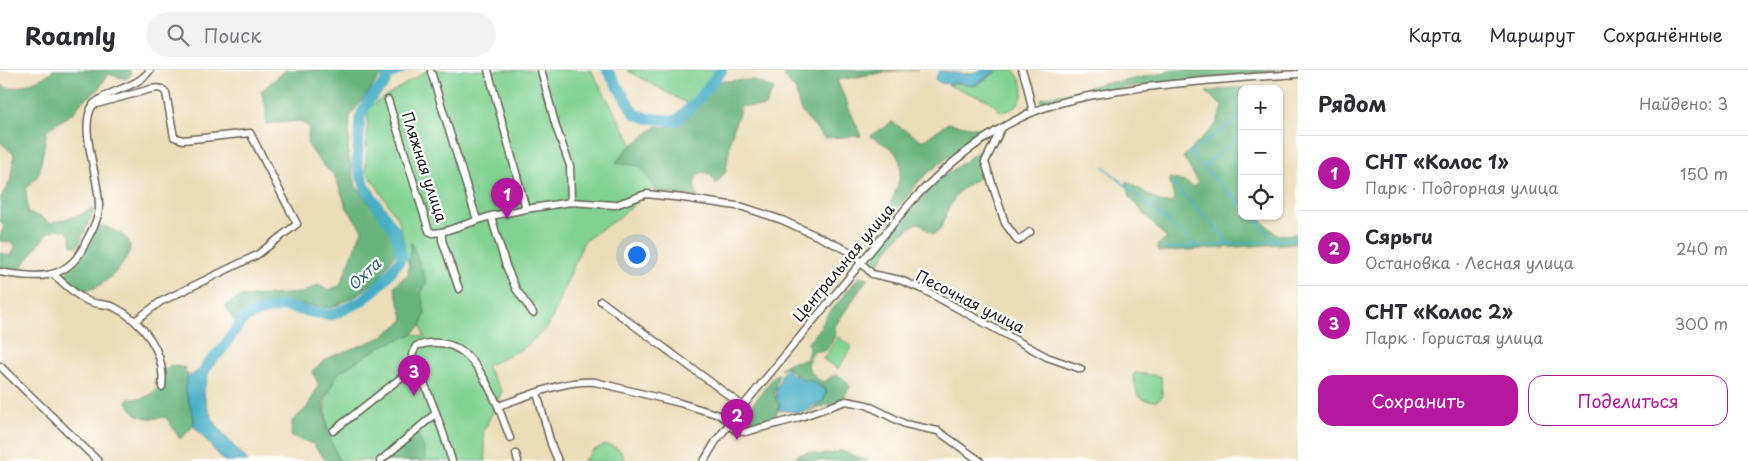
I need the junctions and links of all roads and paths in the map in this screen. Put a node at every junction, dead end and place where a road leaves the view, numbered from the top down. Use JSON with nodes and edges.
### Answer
{"nodes":[{"id":1,"x":150,"y":70,"type":"edge"},
{"id":2,"x":488,"y":70,"type":"edge"},
{"id":3,"x":541,"y":70,"type":"edge"},
{"id":4,"x":1022,"y":70,"type":"edge"},
{"id":5,"x":432,"y":72,"type":"dead end"},
{"id":6,"x":1298,"y":74,"type":"edge"},
{"id":7,"x":388,"y":100,"type":"dead end"},
{"id":8,"x":93,"y":105,"type":"junction"},
{"id":9,"x":1033,"y":112,"type":"junction"},
{"id":10,"x":1001,"y":128,"type":"junction"},
{"id":11,"x":571,"y":202,"type":"junction"},
{"id":12,"x":526,"y":209,"type":"junction"},
{"id":13,"x":491,"y":216,"type":"junction"},
{"id":14,"x":477,"y":220,"type":"junction"},
{"id":15,"x":442,"y":232,"type":"junction"},
{"id":16,"x":1030,"y":232,"type":"dead end"},
{"id":17,"x":861,"y":263,"type":"junction"},
{"id":18,"x":0,"y":272,"type":"edge"},
{"id":19,"x":54,"y":275,"type":"junction"},
{"id":20,"x":459,"y":289,"type":"dead end"},
{"id":21,"x":602,"y":301,"type":"dead end"},
{"id":22,"x":533,"y":313,"type":"dead end"},
{"id":23,"x":135,"y":321,"type":"junction"},
{"id":24,"x":417,"y":365,"type":"junction"},
{"id":25,"x":0,"y":366,"type":"edge"},
{"id":26,"x":1082,"y":369,"type":"dead end"},
{"id":27,"x":162,"y":387,"type":"dead end"},
{"id":28,"x":537,"y":393,"type":"junction"},
{"id":29,"x":498,"y":406,"type":"junction"},
{"id":30,"x":743,"y":406,"type":"junction"},
{"id":31,"x":436,"y":412,"type":"junction"},
{"id":32,"x":730,"y":423,"type":"junction"},
{"id":33,"x":333,"y":431,"type":"dead end"},
{"id":34,"x":510,"y":438,"type":"dead end"},
{"id":35,"x":98,"y":461,"type":"edge"},
{"id":36,"x":380,"y":461,"type":"edge"},
{"id":37,"x":452,"y":461,"type":"edge"},
{"id":38,"x":558,"y":461,"type":"edge"},
{"id":39,"x":704,"y":461,"type":"edge"},
{"id":40,"x":980,"y":461,"type":"edge"}],
"edges":[{"from":1,"to":8,"type":"street"},
{"from":2,"to":12,"type":"street"},
{"from":3,"to":11,"type":"street"},
{"from":4,"to":9,"type":"street"},
{"from":5,"to":14,"type":"street"},
{"from":6,"to":9,"type":"street","name":"Центральная улица"},
{"from":7,"to":15,"type":"street","name":"Пляжная улица"},
{"from":8,"to":19,"type":"street"},
{"from":8,"to":23,"type":"street"},
{"from":9,"to":10,"type":"street","name":"Центральная улица"},
{"from":10,"to":16,"type":"street"},
{"from":10,"to":17,"type":"street","name":"Центральная улица"},
{"from":11,"to":12,"type":"street"},
{"from":11,"to":17,"type":"street","name":"Песочная улица"},
{"from":12,"to":13,"type":"street"},
{"from":13,"to":14,"type":"street"},
{"from":13,"to":22,"type":"street"},
{"from":14,"to":15,"type":"street"},
{"from":15,"to":20,"type":"street"},
{"from":17,"to":26,"type":"street","name":"Песочная улица"},
{"from":17,"to":30,"type":"street","name":"Центральная улица"},
{"from":18,"to":19,"type":"street"},
{"from":19,"to":23,"type":"street"},
{"from":21,"to":30,"type":"street"},
{"from":23,"to":27,"type":"street"},
{"from":24,"to":29,"type":"street"},
{"from":24,"to":31,"type":"street"},
{"from":24,"to":33,"type":"street"},
{"from":25,"to":35,"type":"street"},
{"from":28,"to":29,"type":"street"},
{"from":28,"to":32,"type":"street"},
{"from":28,"to":38,"type":"street"},
{"from":29,"to":34,"type":"street"},
{"from":30,"to":32,"type":"street","name":"Центральная улица"},
{"from":31,"to":36,"type":"street"},
{"from":31,"to":37,"type":"street"},
{"from":32,"to":39,"type":"street","name":"Центральная улица"},
{"from":32,"to":40,"type":"street"}]}
